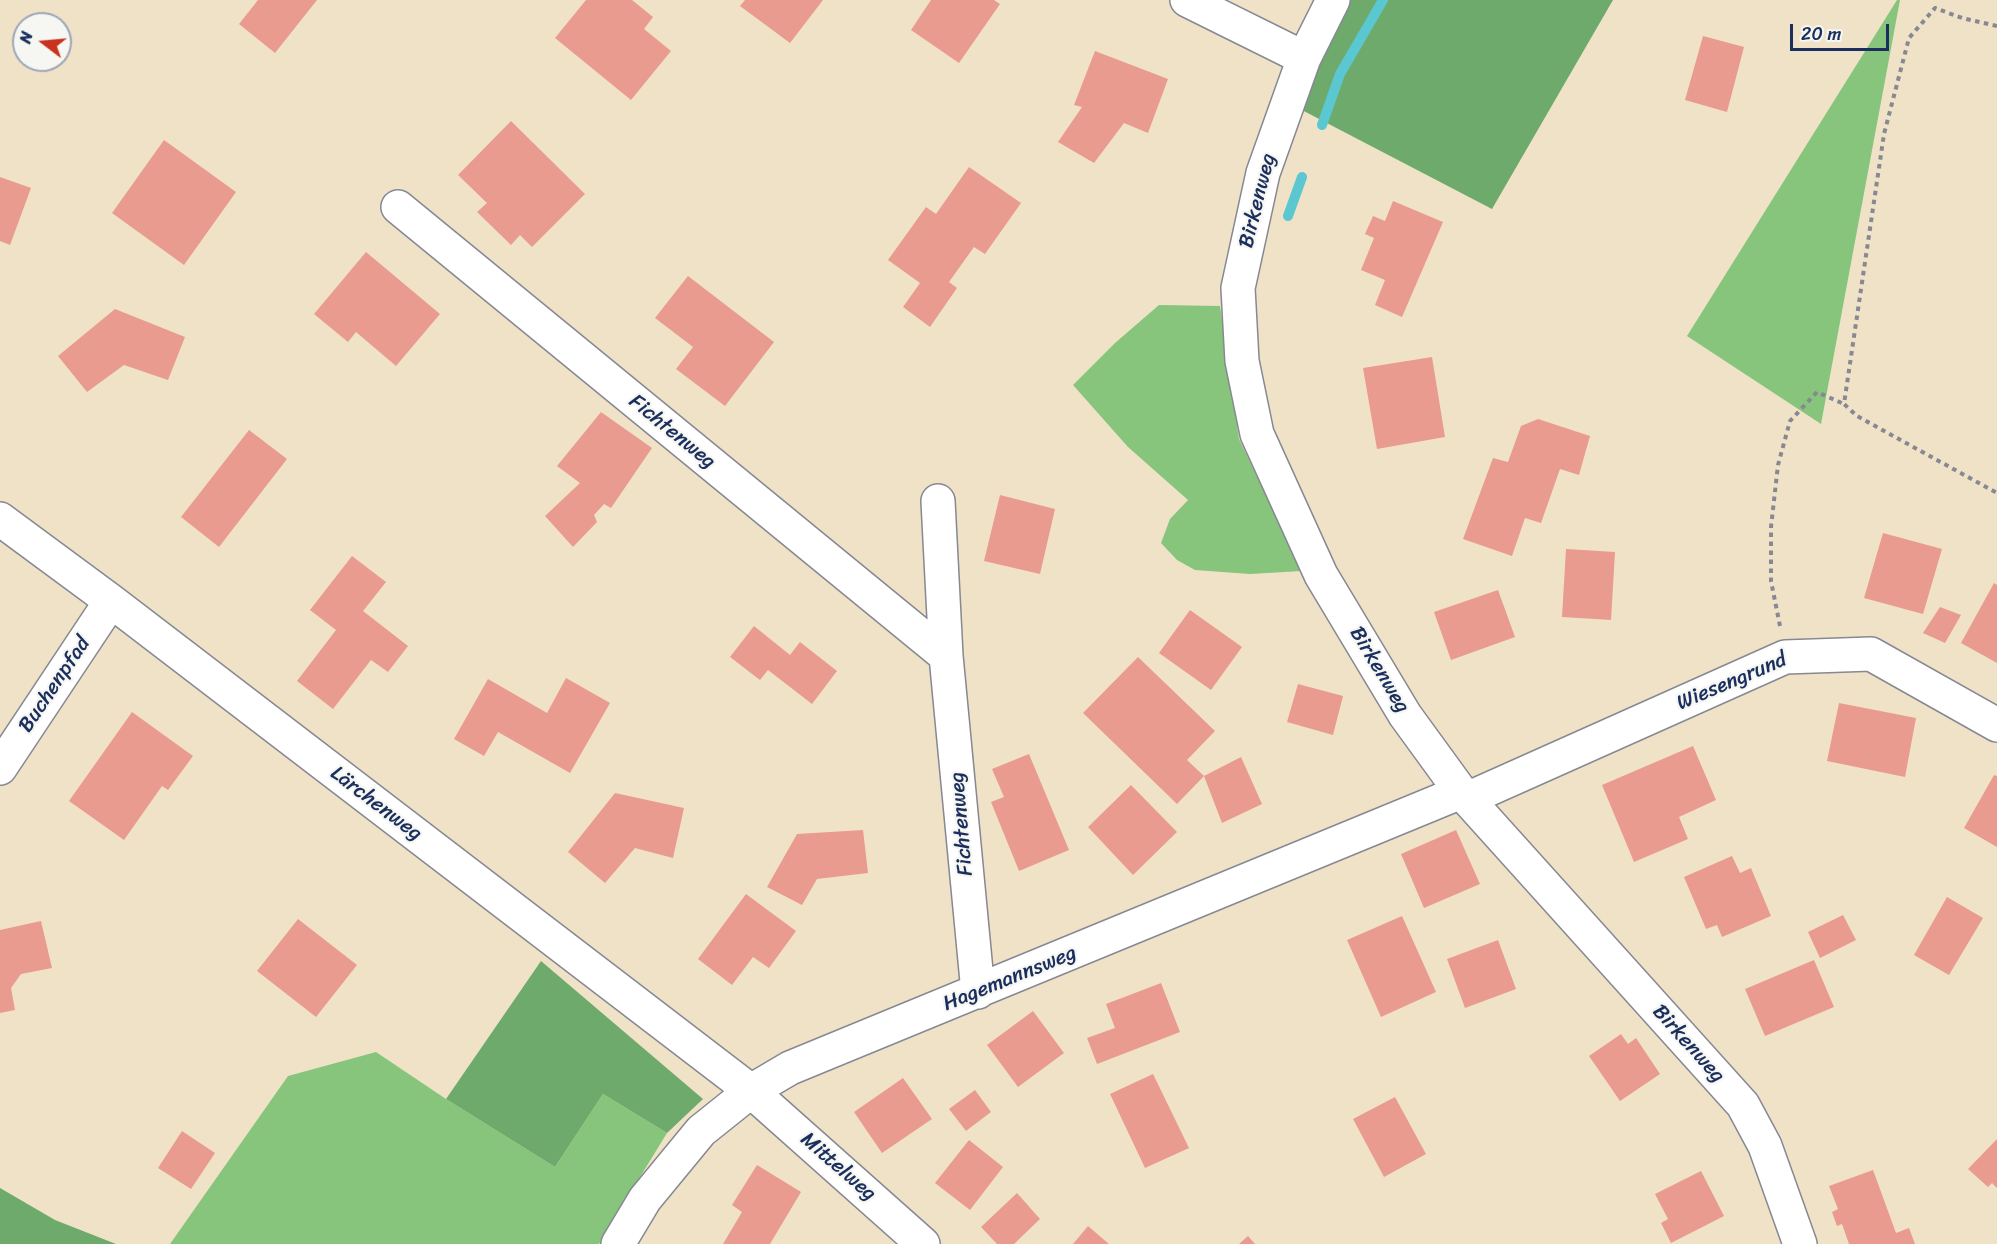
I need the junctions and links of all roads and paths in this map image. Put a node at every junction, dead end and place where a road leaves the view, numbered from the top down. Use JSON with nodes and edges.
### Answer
{"nodes":[{"id":1,"x":1187,"y":0,"type":"edge"},
{"id":2,"x":1332,"y":0,"type":"edge"},
{"id":3,"x":1997,"y":26,"type":"edge"},
{"id":4,"x":1304,"y":58,"type":"junction"},
{"id":5,"x":398,"y":207,"type":"dead end"},
{"id":6,"x":1844,"y":404,"type":"junction"},
{"id":7,"x":1997,"y":493,"type":"edge"},
{"id":8,"x":938,"y":501,"type":"dead end"},
{"id":9,"x":0,"y":519,"type":"edge"},
{"id":10,"x":111,"y":601,"type":"junction"},
{"id":11,"x":946,"y":656,"type":"junction"},
{"id":12,"x":1785,"y":657,"type":"junction"},
{"id":13,"x":1997,"y":725,"type":"edge"},
{"id":14,"x":0,"y":768,"type":"edge"},
{"id":15,"x":1464,"y":796,"type":"junction"},
{"id":16,"x":978,"y":992,"type":"junction"},
{"id":17,"x":751,"y":1091,"type":"junction"},
{"id":18,"x":618,"y":1244,"type":"edge"},
{"id":19,"x":923,"y":1244,"type":"edge"},
{"id":20,"x":1800,"y":1244,"type":"edge"}],
"edges":[{"from":1,"to":4,"type":"street"},
{"from":2,"to":4,"type":"street","name":"Birkenweg"},
{"from":3,"to":6,"type":"path"},
{"from":4,"to":15,"type":"street","name":"Birkenweg"},
{"from":5,"to":11,"type":"street","name":"Fichtenweg"},
{"from":6,"to":7,"type":"path"},
{"from":6,"to":12,"type":"path"},
{"from":8,"to":11,"type":"street","name":"Fichtenweg"},
{"from":9,"to":10,"type":"street","name":"Lärchenweg"},
{"from":10,"to":14,"type":"street","name":"Buchenpfad"},
{"from":10,"to":17,"type":"street","name":"Lärchenweg"},
{"from":11,"to":16,"type":"street","name":"Fichtenweg"},
{"from":12,"to":13,"type":"street","name":"Wiesengrund"},
{"from":12,"to":15,"type":"street","name":"Wiesengrund"},
{"from":15,"to":16,"type":"street","name":"Hagemannsweg"},
{"from":15,"to":20,"type":"street","name":"Birkenweg"},
{"from":16,"to":17,"type":"street","name":"Hagemannsweg"},
{"from":17,"to":18,"type":"street","name":"Hagemannsweg"},
{"from":17,"to":19,"type":"street","name":"Mittelweg"}]}
